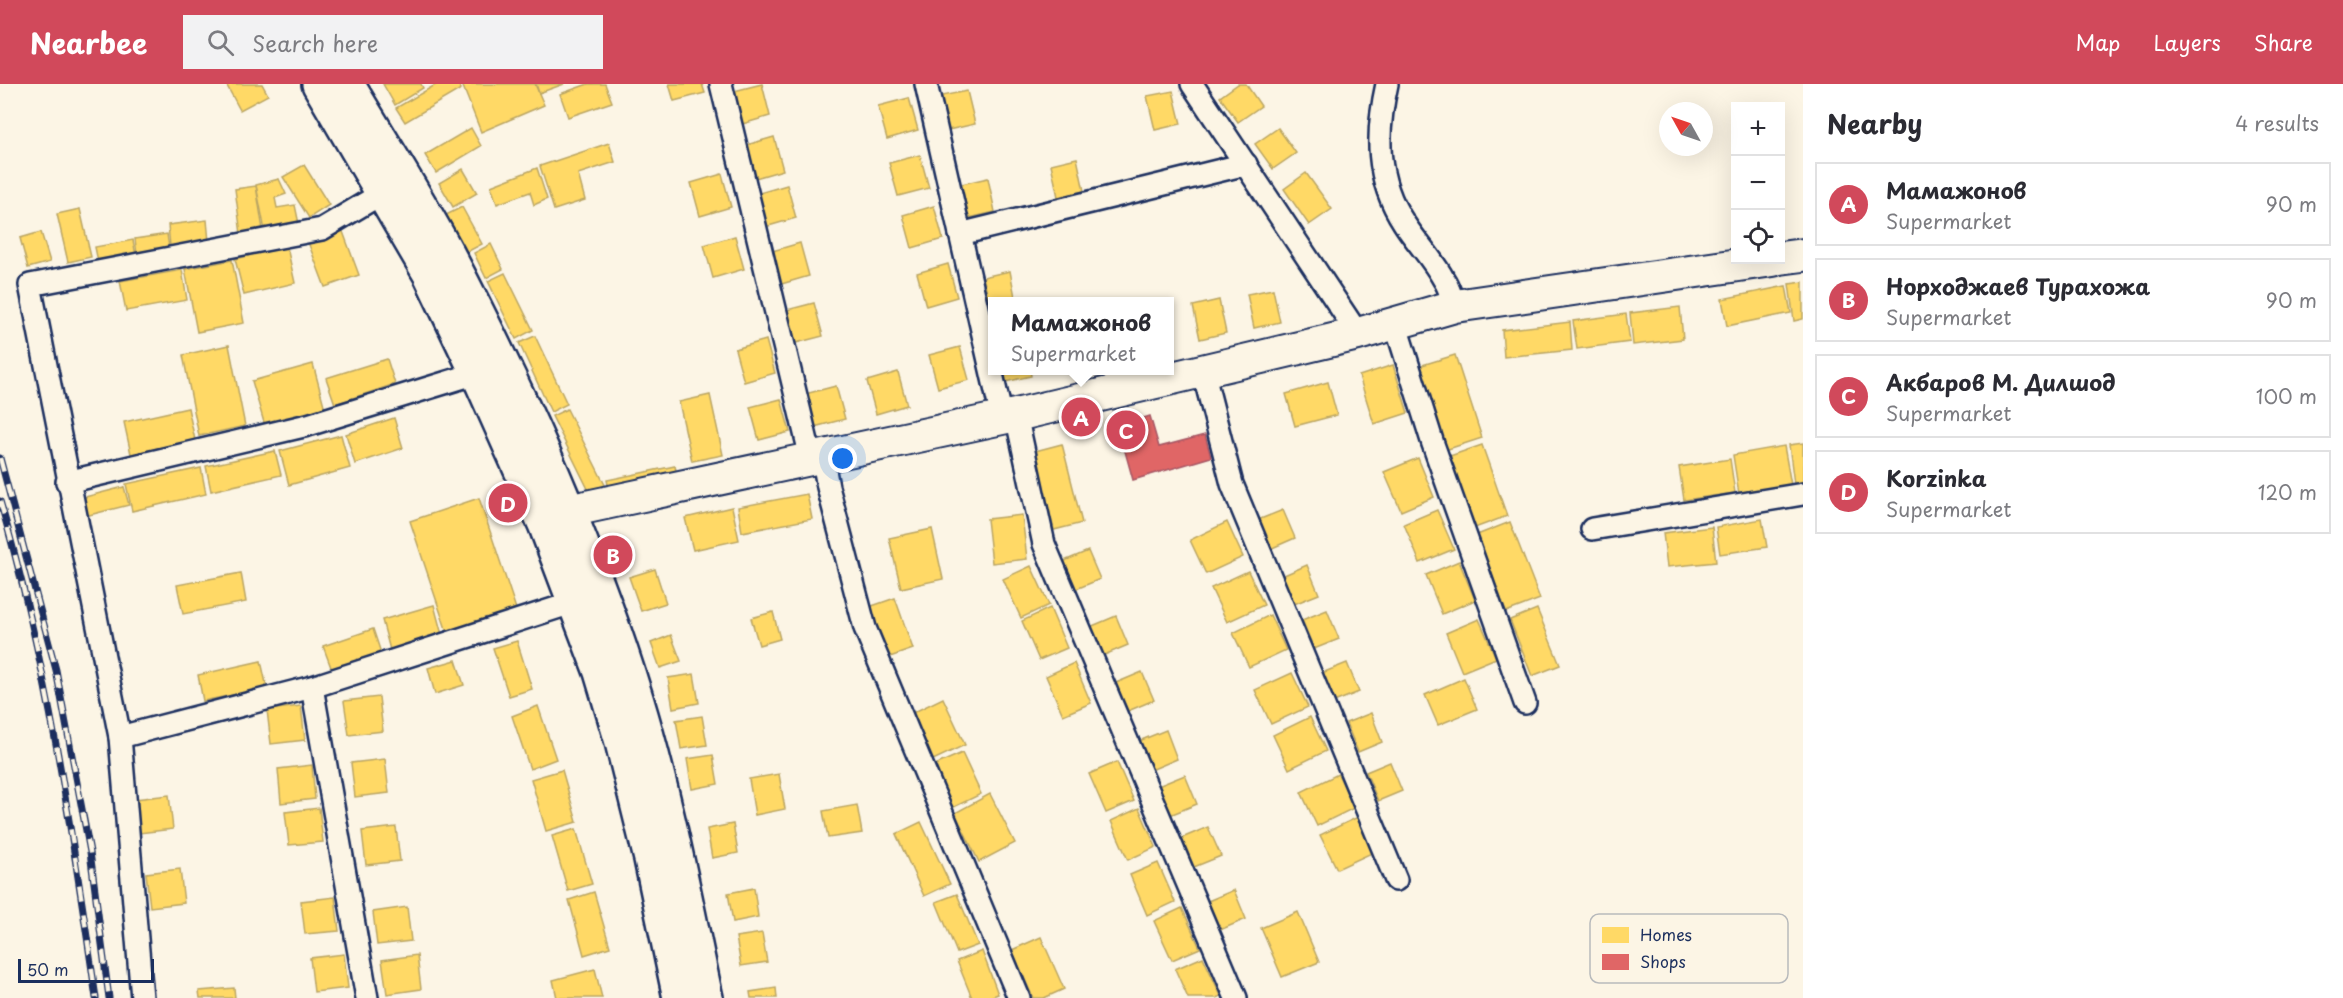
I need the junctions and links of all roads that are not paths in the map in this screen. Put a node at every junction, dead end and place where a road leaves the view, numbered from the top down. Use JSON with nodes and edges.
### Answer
{"nodes":[{"id":1,"x":319,"y":84,"type":"edge"},
{"id":2,"x":347,"y":84,"type":"edge"},
{"id":3,"x":721,"y":84,"type":"edge"},
{"id":4,"x":926,"y":84,"type":"edge"},
{"id":5,"x":1192,"y":84,"type":"edge"},
{"id":6,"x":1387,"y":84,"type":"edge"},
{"id":7,"x":1246,"y":164,"type":"junction"},
{"id":8,"x":384,"y":192,"type":"junction"},
{"id":9,"x":960,"y":234,"type":"junction"},
{"id":10,"x":1803,"y":255,"type":"edge"},
{"id":11,"x":1785,"y":257,"type":"edge"},
{"id":12,"x":1745,"y":264,"type":"edge"},
{"id":13,"x":1455,"y":306,"type":"junction"},
{"id":14,"x":1395,"y":323,"type":"junction"},
{"id":15,"x":1358,"y":334,"type":"junction"},
{"id":16,"x":988,"y":339,"type":"edge"},
{"id":17,"x":1203,"y":371,"type":"junction"},
{"id":18,"x":477,"y":373,"type":"junction"},
{"id":19,"x":998,"y":375,"type":"edge"},
{"id":20,"x":1009,"y":417,"type":"junction"},
{"id":21,"x":816,"y":457,"type":"junction"},
{"id":22,"x":67,"y":482,"type":"junction"},
{"id":23,"x":1803,"y":494,"type":"edge"},
{"id":24,"x":568,"y":511,"type":"junction"},
{"id":25,"x":1592,"y":528,"type":"dead end"},
{"id":26,"x":575,"y":602,"type":"junction"},
{"id":27,"x":312,"y":687,"type":"junction"},
{"id":28,"x":1525,"y":703,"type":"dead end"},
{"id":29,"x":120,"y":737,"type":"junction"},
{"id":30,"x":1396,"y":880,"type":"dead end"},
{"id":31,"x":142,"y":998,"type":"edge"},
{"id":32,"x":367,"y":998,"type":"edge"},
{"id":33,"x":680,"y":998,"type":"edge"},
{"id":34,"x":706,"y":998,"type":"edge"},
{"id":35,"x":1018,"y":998,"type":"edge"},
{"id":36,"x":1236,"y":998,"type":"edge"}],
"edges":[{"from":1,"to":8,"type":"main road"},
{"from":2,"to":24,"type":"main road"},
{"from":3,"to":21,"type":"street"},
{"from":4,"to":9,"type":"street"},
{"from":5,"to":7,"type":"street"},
{"from":6,"to":13,"type":"street"},
{"from":7,"to":9,"type":"street"},
{"from":7,"to":15,"type":"street"},
{"from":8,"to":18,"type":"main road"},
{"from":8,"to":22,"type":"street"},
{"from":9,"to":16,"type":"street"},
{"from":10,"to":11,"type":"street"},
{"from":12,"to":13,"type":"street"},
{"from":13,"to":14,"type":"street"},
{"from":14,"to":15,"type":"street"},
{"from":14,"to":28,"type":"street"},
{"from":15,"to":17,"type":"street"},
{"from":17,"to":20,"type":"street"},
{"from":17,"to":30,"type":"street"},
{"from":18,"to":22,"type":"street"},
{"from":18,"to":26,"type":"main road"},
{"from":19,"to":20,"type":"street"},
{"from":20,"to":21,"type":"street"},
{"from":20,"to":36,"type":"street"},
{"from":21,"to":24,"type":"street"},
{"from":21,"to":35,"type":"street"},
{"from":22,"to":29,"type":"street"},
{"from":23,"to":25,"type":"street"},
{"from":24,"to":34,"type":"main road"},
{"from":26,"to":27,"type":"street"},
{"from":26,"to":33,"type":"main road"},
{"from":27,"to":29,"type":"street"},
{"from":27,"to":32,"type":"street"},
{"from":29,"to":31,"type":"street"}]}
